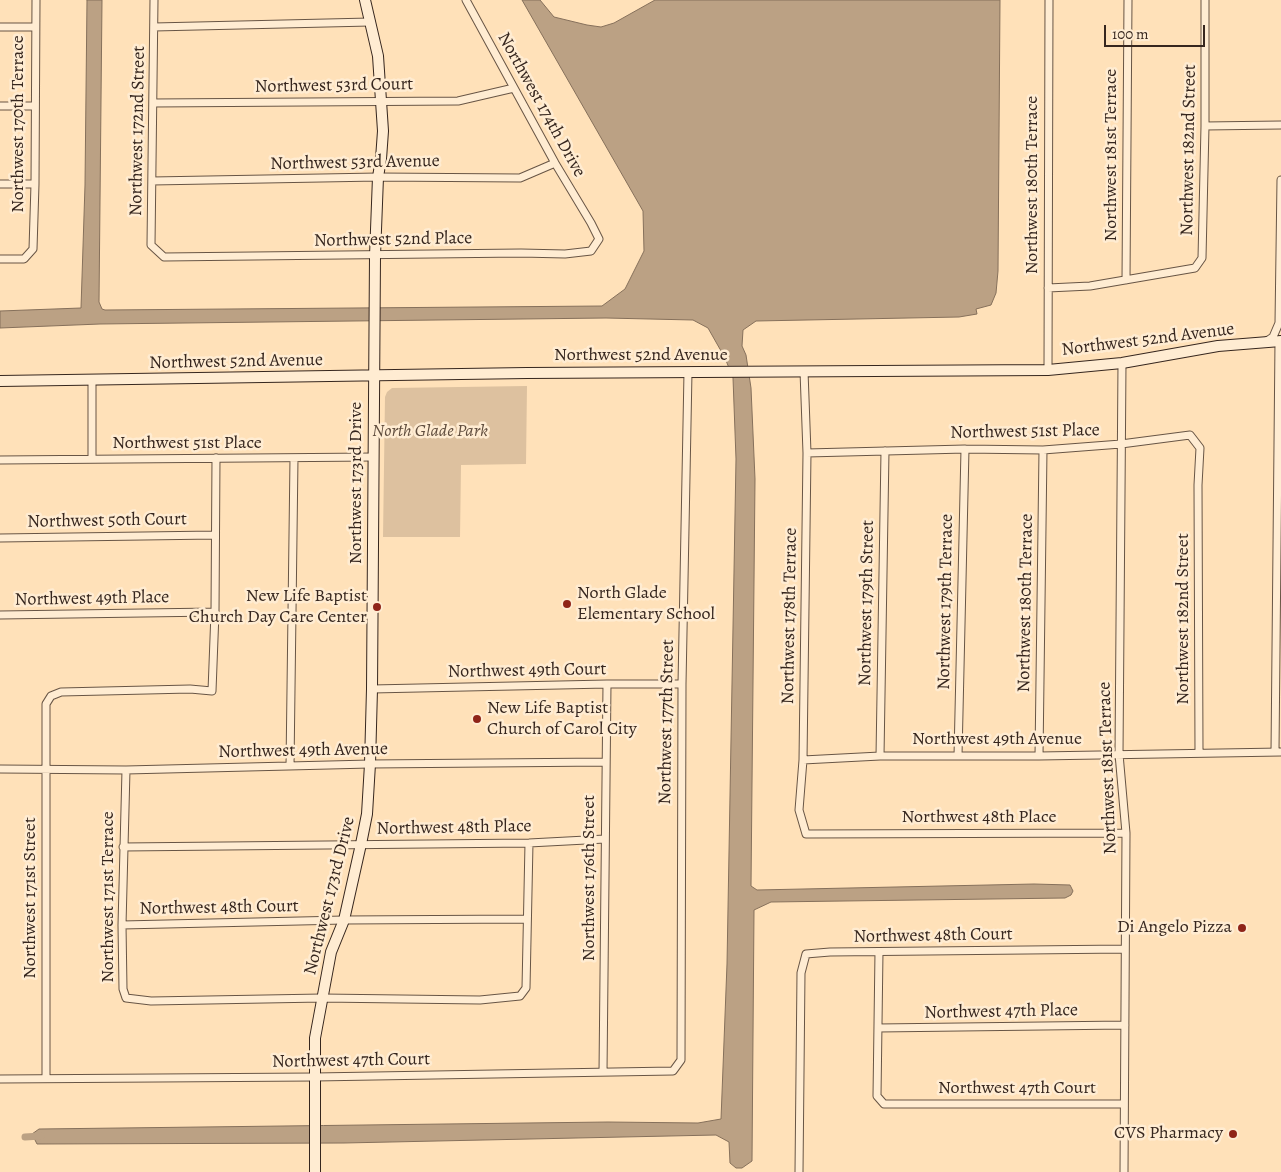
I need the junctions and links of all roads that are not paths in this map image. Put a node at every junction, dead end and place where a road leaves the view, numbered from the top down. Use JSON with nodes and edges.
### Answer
{"nodes":[{"id":1,"x":36,"y":0,"type":"edge"},
{"id":2,"x":154,"y":0,"type":"edge"},
{"id":3,"x":364,"y":0,"type":"edge"},
{"id":4,"x":466,"y":0,"type":"edge"},
{"id":5,"x":1049,"y":0,"type":"edge"},
{"id":6,"x":1128,"y":0,"type":"edge"},
{"id":7,"x":1205,"y":0,"type":"edge"},
{"id":8,"x":370,"y":22,"type":"junction"},
{"id":9,"x":0,"y":27,"type":"edge"},
{"id":10,"x":35,"y":27,"type":"junction"},
{"id":11,"x":154,"y":27,"type":"junction"},
{"id":12,"x":514,"y":88,"type":"junction"},
{"id":13,"x":381,"y":101,"type":"junction"},
{"id":14,"x":152,"y":103,"type":"junction"},
{"id":15,"x":0,"y":106,"type":"edge"},
{"id":16,"x":35,"y":106,"type":"junction"},
{"id":17,"x":1281,"y":125,"type":"edge"},
{"id":18,"x":1206,"y":126,"type":"junction"},
{"id":19,"x":556,"y":163,"type":"junction"},
{"id":20,"x":378,"y":177,"type":"junction"},
{"id":21,"x":1281,"y":180,"type":"edge"},
{"id":22,"x":152,"y":181,"type":"junction"},
{"id":23,"x":0,"y":184,"type":"edge"},
{"id":24,"x":35,"y":184,"type":"junction"},
{"id":25,"x":591,"y":223,"type":"joint"},
{"id":26,"x":375,"y":256,"type":"junction"},
{"id":27,"x":164,"y":257,"type":"joint"},
{"id":28,"x":0,"y":259,"type":"edge"},
{"id":29,"x":1126,"y":280,"type":"junction"},
{"id":30,"x":1048,"y":288,"type":"junction"},
{"id":31,"x":1280,"y":341,"type":"edge"},
{"id":32,"x":1265,"y":342,"type":"junction"},
{"id":33,"x":1122,"y":363,"type":"junction"},
{"id":34,"x":1048,"y":370,"type":"junction"},
{"id":35,"x":804,"y":371,"type":"junction"},
{"id":36,"x":688,"y":372,"type":"junction"},
{"id":37,"x":374,"y":376,"type":"junction"},
{"id":38,"x":92,"y":380,"type":"junction"},
{"id":39,"x":0,"y":381,"type":"edge"},
{"id":40,"x":1121,"y":444,"type":"junction"},
{"id":41,"x":965,"y":449,"type":"junction"},
{"id":42,"x":1043,"y":450,"type":"junction"},
{"id":43,"x":885,"y":451,"type":"junction"},
{"id":44,"x":807,"y":453,"type":"junction"},
{"id":45,"x":374,"y":457,"type":"junction"},
{"id":46,"x":216,"y":458,"type":"junction"},
{"id":47,"x":294,"y":458,"type":"junction"},
{"id":48,"x":92,"y":459,"type":"junction"},
{"id":49,"x":0,"y":460,"type":"edge"},
{"id":50,"x":1198,"y":486,"type":"joint"},
{"id":51,"x":215,"y":535,"type":"junction"},
{"id":52,"x":0,"y":538,"type":"edge"},
{"id":53,"x":215,"y":612,"type":"junction"},
{"id":54,"x":0,"y":615,"type":"edge"},
{"id":55,"x":607,"y":684,"type":"junction"},
{"id":56,"x":682,"y":684,"type":"junction"},
{"id":57,"x":372,"y":689,"type":"junction"},
{"id":58,"x":1199,"y":752,"type":"junction"},
{"id":59,"x":1278,"y":752,"type":"edge"},
{"id":60,"x":1119,"y":754,"type":"junction"},
{"id":61,"x":880,"y":756,"type":"junction"},
{"id":62,"x":958,"y":756,"type":"junction"},
{"id":63,"x":1039,"y":756,"type":"junction"},
{"id":64,"x":803,"y":760,"type":"junction"},
{"id":65,"x":606,"y":762,"type":"junction"},
{"id":66,"x":370,"y":764,"type":"junction"},
{"id":67,"x":290,"y":766,"type":"junction"},
{"id":68,"x":0,"y":769,"type":"edge"},
{"id":69,"x":46,"y":770,"type":"junction"},
{"id":70,"x":126,"y":770,"type":"junction"},
{"id":71,"x":833,"y":832,"type":"joint"},
{"id":72,"x":1126,"y":833,"type":"junction"},
{"id":73,"x":605,"y":839,"type":"junction"},
{"id":74,"x":528,"y":842,"type":"junction"},
{"id":75,"x":361,"y":844,"type":"junction"},
{"id":76,"x":123,"y":847,"type":"junction"},
{"id":77,"x":527,"y":919,"type":"junction"},
{"id":78,"x":344,"y":920,"type":"junction"},
{"id":79,"x":122,"y":925,"type":"junction"},
{"id":80,"x":1125,"y":949,"type":"junction"},
{"id":81,"x":879,"y":952,"type":"junction"},
{"id":82,"x":322,"y":998,"type":"junction"},
{"id":83,"x":1125,"y":1025,"type":"junction"},
{"id":84,"x":878,"y":1028,"type":"junction"},
{"id":85,"x":681,"y":1043,"type":"joint"},
{"id":86,"x":603,"y":1072,"type":"junction"},
{"id":87,"x":315,"y":1077,"type":"junction"},
{"id":88,"x":46,"y":1078,"type":"junction"},
{"id":89,"x":0,"y":1079,"type":"edge"},
{"id":90,"x":1124,"y":1104,"type":"junction"},
{"id":91,"x":315,"y":1172,"type":"edge"},
{"id":92,"x":799,"y":1172,"type":"edge"},
{"id":93,"x":1124,"y":1172,"type":"edge"}],
"edges":[{"from":1,"to":10,"type":"street","name":"Northwest 170th Terrace"},
{"from":2,"to":11,"type":"street","name":"Northwest 172nd Street"},
{"from":3,"to":8,"type":"street","name":"Northwest 173rd Drive"},
{"from":4,"to":12,"type":"street","name":"Northwest 174th Drive"},
{"from":5,"to":30,"type":"street","name":"Northwest 180th Terrace"},
{"from":6,"to":29,"type":"street","name":"Northwest 181st Terrace"},
{"from":7,"to":18,"type":"street","name":"Northwest 182nd Street"},
{"from":8,"to":11,"type":"street"},
{"from":8,"to":13,"type":"street","name":"Northwest 173rd Drive"},
{"from":9,"to":10,"type":"street"},
{"from":10,"to":16,"type":"street","name":"Northwest 170th Terrace"},
{"from":11,"to":14,"type":"street","name":"Northwest 172nd Street"},
{"from":12,"to":13,"type":"street","name":"Northwest 53rd Court"},
{"from":12,"to":19,"type":"street","name":"Northwest 174th Drive"},
{"from":13,"to":14,"type":"street","name":"Northwest 53rd Court"},
{"from":13,"to":20,"type":"street","name":"Northwest 173rd Drive"},
{"from":14,"to":22,"type":"street","name":"Northwest 172nd Street"},
{"from":15,"to":16,"type":"street"},
{"from":16,"to":24,"type":"street","name":"Northwest 170th Terrace"},
{"from":17,"to":18,"type":"street"},
{"from":18,"to":29,"type":"street","name":"Northwest 182nd Street"},
{"from":19,"to":20,"type":"street","name":"Northwest 53rd Avenue"},
{"from":19,"to":25,"type":"street","name":"Northwest 174th Drive"},
{"from":20,"to":22,"type":"street","name":"Northwest 53rd Avenue"},
{"from":20,"to":26,"type":"street","name":"Northwest 173rd Drive"},
{"from":21,"to":32,"type":"street"},
{"from":22,"to":27,"type":"street","name":"Northwest 172nd Street"},
{"from":23,"to":24,"type":"street"},
{"from":24,"to":28,"type":"street","name":"Northwest 170th Terrace"},
{"from":25,"to":26,"type":"street","name":"Northwest 52nd Place"},
{"from":26,"to":27,"type":"street","name":"Northwest 52nd Place"},
{"from":26,"to":37,"type":"street","name":"Northwest 173rd Drive"},
{"from":29,"to":30,"type":"street"},
{"from":30,"to":34,"type":"street","name":"Northwest 180th Terrace"},
{"from":31,"to":32,"type":"street","name":"Northwest 52nd Avenue"},
{"from":31,"to":59,"type":"street"},
{"from":32,"to":33,"type":"street","name":"Northwest 52nd Avenue"},
{"from":33,"to":34,"type":"street","name":"Northwest 52nd Avenue"},
{"from":33,"to":40,"type":"street","name":"Northwest 181st Terrace"},
{"from":34,"to":35,"type":"street","name":"Northwest 52nd Avenue"},
{"from":35,"to":36,"type":"street","name":"Northwest 52nd Avenue"},
{"from":35,"to":44,"type":"street","name":"Northwest 178th Terrace"},
{"from":36,"to":37,"type":"street","name":"Northwest 52nd Avenue"},
{"from":36,"to":56,"type":"street","name":"Northwest 177th Street"},
{"from":37,"to":38,"type":"street","name":"Northwest 52nd Avenue"},
{"from":37,"to":45,"type":"street","name":"Northwest 173rd Drive"},
{"from":38,"to":39,"type":"street","name":"Northwest 52nd Avenue"},
{"from":38,"to":48,"type":"street"},
{"from":40,"to":42,"type":"street","name":"Northwest 51st Place"},
{"from":40,"to":50,"type":"street","name":"Northwest 51st Place"},
{"from":40,"to":60,"type":"street","name":"Northwest 181st Terrace"},
{"from":41,"to":42,"type":"street","name":"Northwest 51st Place"},
{"from":41,"to":43,"type":"street","name":"Northwest 51st Place"},
{"from":41,"to":62,"type":"street","name":"Northwest 179th Terrace"},
{"from":42,"to":63,"type":"street","name":"Northwest 180th Terrace"},
{"from":43,"to":44,"type":"street","name":"Northwest 51st Place"},
{"from":43,"to":61,"type":"street","name":"Northwest 179th Street"},
{"from":44,"to":64,"type":"street","name":"Northwest 178th Terrace"},
{"from":45,"to":47,"type":"street","name":"Northwest 51st Place"},
{"from":45,"to":57,"type":"street","name":"Northwest 173rd Drive"},
{"from":46,"to":47,"type":"street","name":"Northwest 51st Place"},
{"from":46,"to":48,"type":"street","name":"Northwest 51st Place"},
{"from":46,"to":51,"type":"street"},
{"from":47,"to":67,"type":"street"},
{"from":48,"to":49,"type":"street","name":"Northwest 51st Place"},
{"from":50,"to":58,"type":"street","name":"Northwest 182nd Street"},
{"from":51,"to":52,"type":"street","name":"Northwest 50th Court"},
{"from":51,"to":53,"type":"street"},
{"from":53,"to":54,"type":"street","name":"Northwest 49th Place"},
{"from":53,"to":69,"type":"street","name":"Northwest 171st Street"},
{"from":55,"to":56,"type":"street","name":"Northwest 49th Court"},
{"from":55,"to":57,"type":"street","name":"Northwest 49th Court"},
{"from":55,"to":65,"type":"street","name":"Northwest 176th Street"},
{"from":56,"to":85,"type":"street","name":"Northwest 177th Street"},
{"from":57,"to":66,"type":"street","name":"Northwest 173rd Drive"},
{"from":58,"to":59,"type":"street","name":"Northwest 49th Avenue"},
{"from":58,"to":60,"type":"street","name":"Northwest 49th Avenue"},
{"from":60,"to":63,"type":"street","name":"Northwest 49th Avenue"},
{"from":60,"to":72,"type":"street","name":"Northwest 181st Terrace"},
{"from":61,"to":62,"type":"street","name":"Northwest 49th Avenue"},
{"from":61,"to":64,"type":"street","name":"Northwest 49th Avenue"},
{"from":62,"to":63,"type":"street","name":"Northwest 49th Avenue"},
{"from":64,"to":71,"type":"street","name":"Northwest 178th Terrace"},
{"from":65,"to":66,"type":"street","name":"Northwest 49th Avenue"},
{"from":65,"to":73,"type":"street","name":"Northwest 176th Street"},
{"from":66,"to":67,"type":"street","name":"Northwest 49th Avenue"},
{"from":66,"to":75,"type":"street","name":"Northwest 173rd Drive"},
{"from":67,"to":70,"type":"street","name":"Northwest 49th Avenue"},
{"from":68,"to":69,"type":"street","name":"Northwest 49th Avenue"},
{"from":69,"to":70,"type":"street","name":"Northwest 49th Avenue"},
{"from":69,"to":88,"type":"street","name":"Northwest 171st Street"},
{"from":70,"to":76,"type":"street","name":"Northwest 171st Terrace"},
{"from":71,"to":72,"type":"street","name":"Northwest 48th Place"},
{"from":72,"to":80,"type":"street","name":"Northwest 181st Terrace"},
{"from":73,"to":74,"type":"street","name":"Northwest 48th Place"},
{"from":73,"to":86,"type":"street","name":"Northwest 176th Street"},
{"from":74,"to":75,"type":"street","name":"Northwest 48th Place"},
{"from":74,"to":77,"type":"street"},
{"from":75,"to":76,"type":"street","name":"Northwest 48th Place"},
{"from":75,"to":78,"type":"street","name":"Northwest 173rd Drive"},
{"from":76,"to":79,"type":"street","name":"Northwest 171st Terrace"},
{"from":77,"to":78,"type":"street","name":"Northwest 48th Court"},
{"from":77,"to":82,"type":"street"},
{"from":78,"to":79,"type":"street","name":"Northwest 48th Court"},
{"from":78,"to":82,"type":"street","name":"Northwest 173rd Drive"},
{"from":79,"to":82,"type":"street","name":"Northwest 171st Terrace"},
{"from":80,"to":81,"type":"street","name":"Northwest 48th Court"},
{"from":80,"to":83,"type":"street","name":"Northwest 181st Terrace"},
{"from":81,"to":84,"type":"street"},
{"from":81,"to":92,"type":"street","name":"Northwest 48th Court"},
{"from":82,"to":87,"type":"street","name":"Northwest 173rd Drive"},
{"from":83,"to":84,"type":"street","name":"Northwest 47th Place"},
{"from":83,"to":90,"type":"street","name":"Northwest 181st Terrace"},
{"from":84,"to":90,"type":"street","name":"Northwest 47th Court"},
{"from":85,"to":86,"type":"street","name":"Northwest 47th Court"},
{"from":86,"to":87,"type":"street","name":"Northwest 47th Court"},
{"from":87,"to":88,"type":"street","name":"Northwest 47th Court"},
{"from":87,"to":91,"type":"street","name":"Northwest 173rd Drive"},
{"from":88,"to":89,"type":"street","name":"Northwest 47th Court"},
{"from":90,"to":93,"type":"street","name":"Northwest 181st Terrace"}]}
